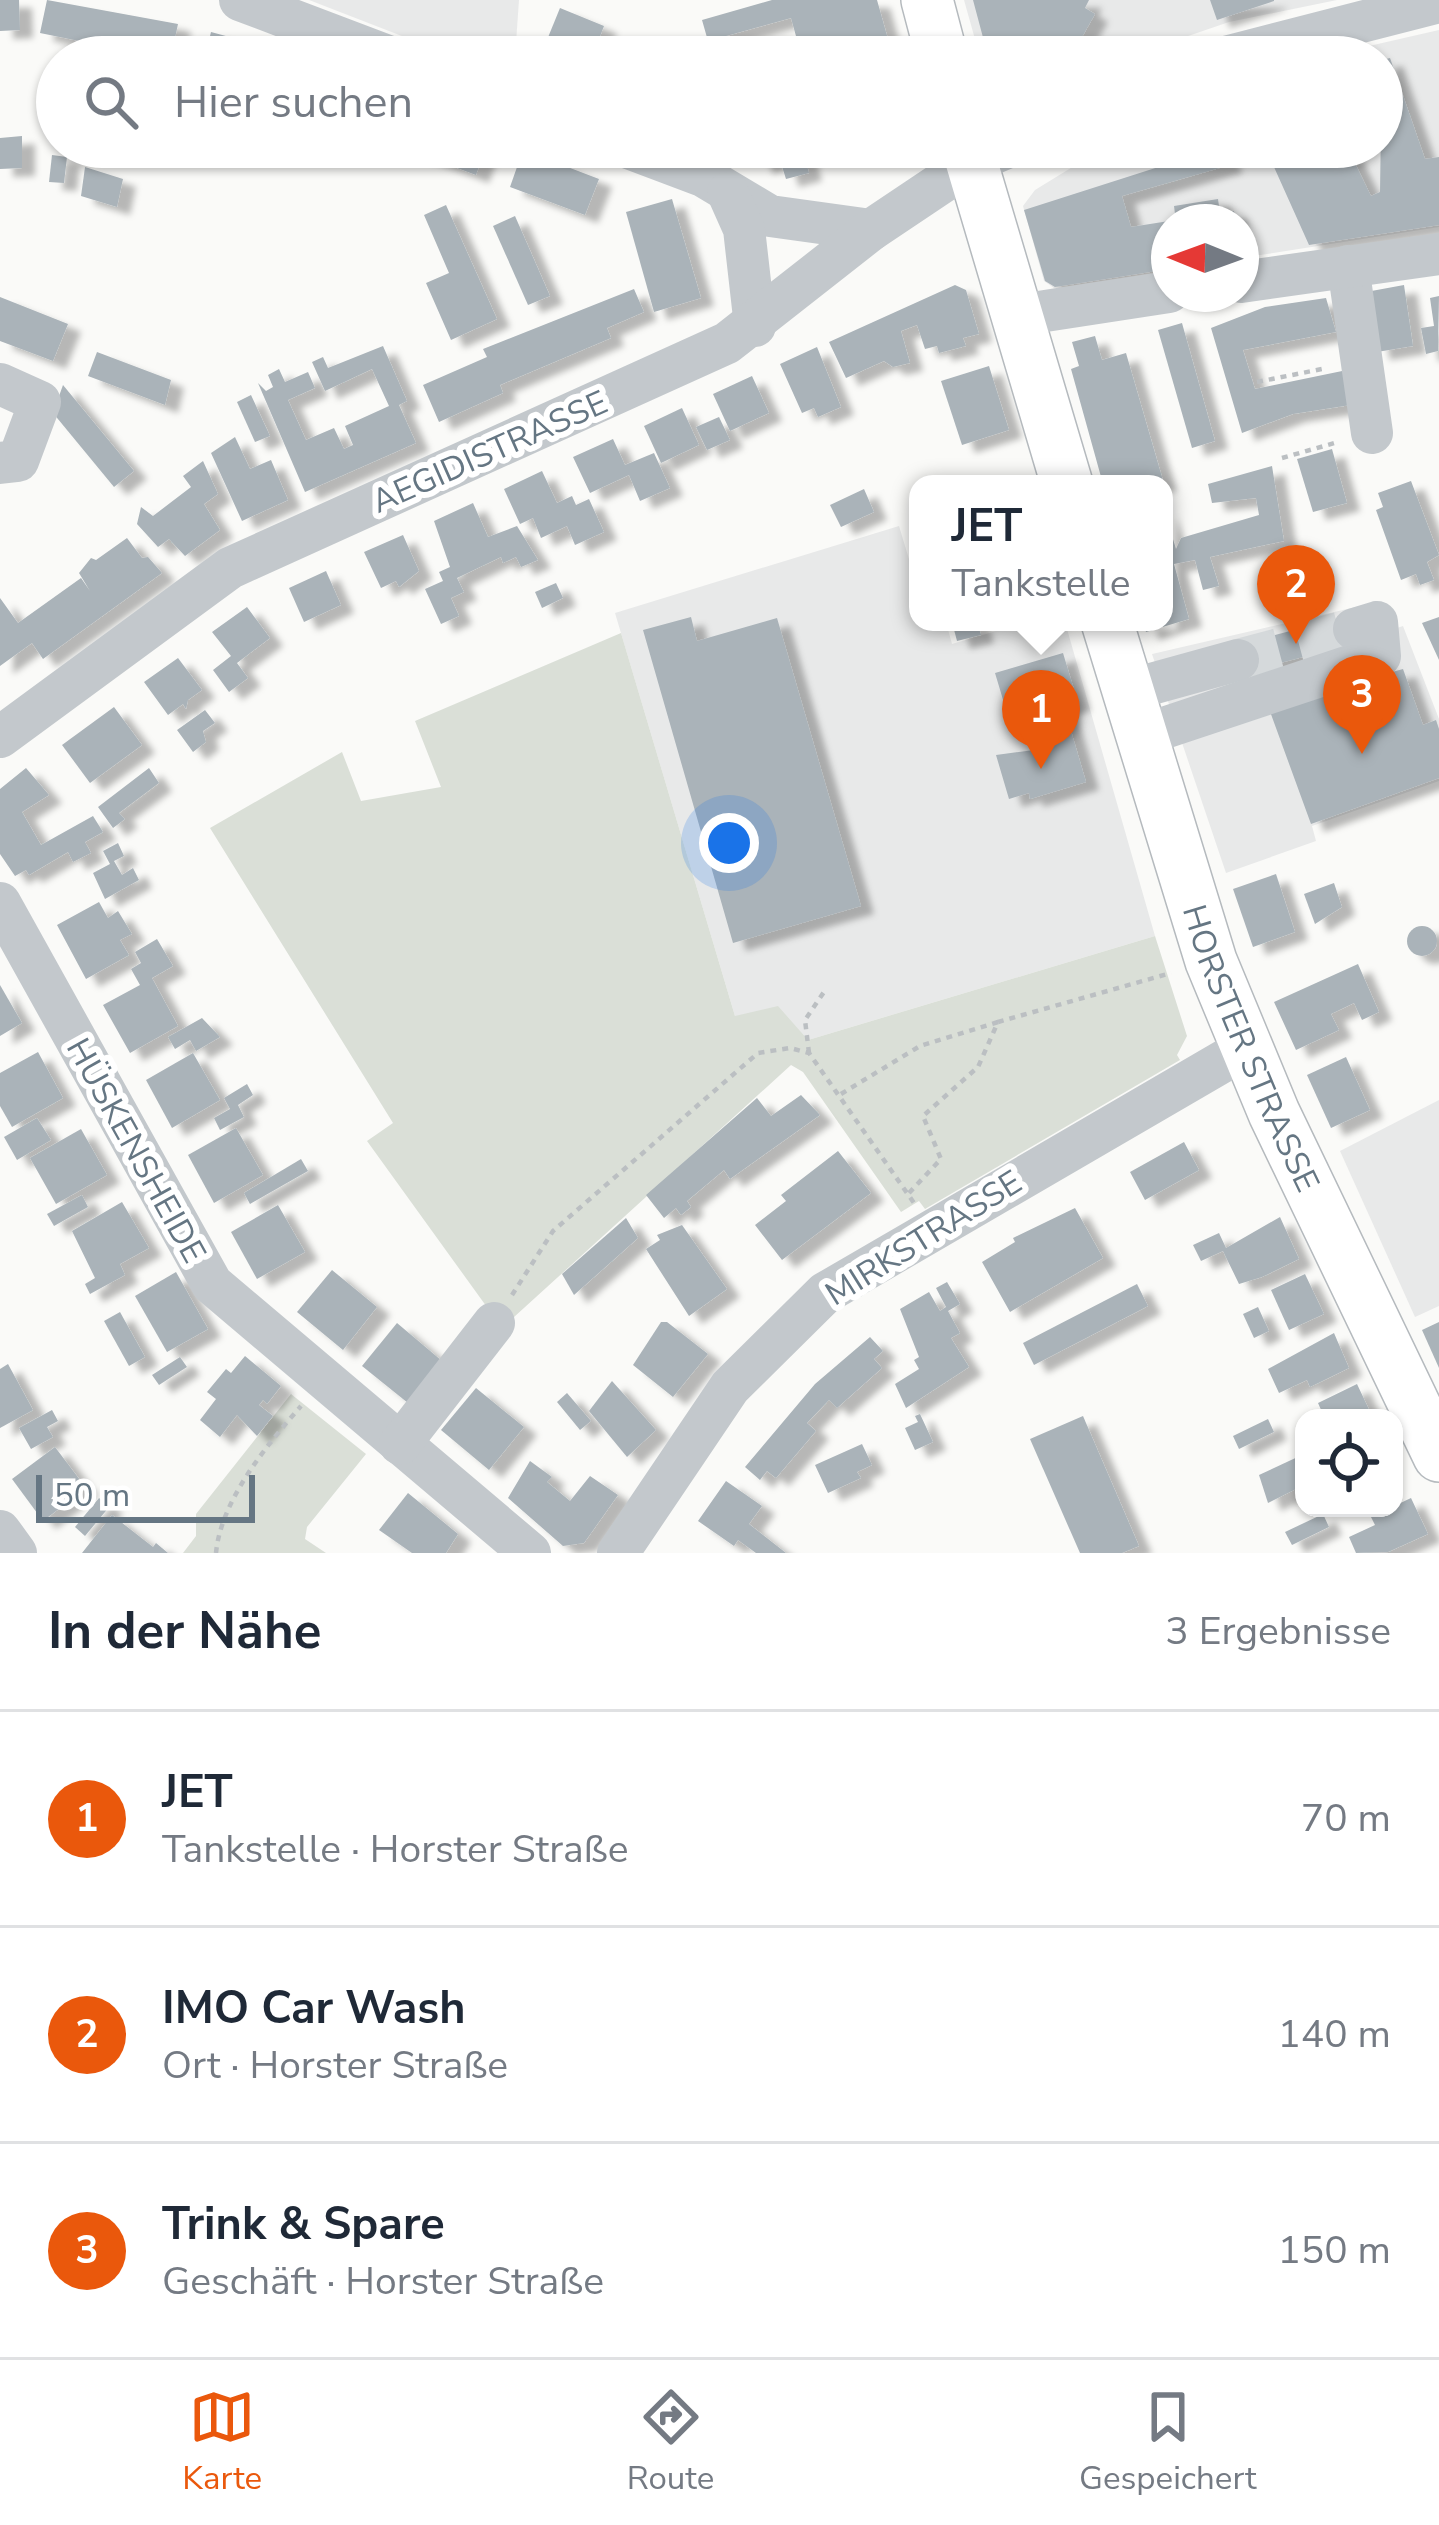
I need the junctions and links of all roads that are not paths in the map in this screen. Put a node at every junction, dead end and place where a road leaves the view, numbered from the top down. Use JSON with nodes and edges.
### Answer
{"nodes":[{"id":1,"x":240,"y":0,"type":"edge"},
{"id":2,"x":927,"y":0,"type":"edge"},
{"id":3,"x":1439,"y":2,"type":"edge"},
{"id":4,"x":1354,"y":10,"type":"edge"},
{"id":5,"x":335,"y":36,"type":"edge"},
{"id":6,"x":936,"y":36,"type":"edge"},
{"id":7,"x":1283,"y":36,"type":"edge"},
{"id":8,"x":682,"y":168,"type":"edge"},
{"id":9,"x":959,"y":168,"type":"edge"},
{"id":10,"x":986,"y":168,"type":"edge"},
{"id":11,"x":728,"y":194,"type":"junction"},
{"id":12,"x":872,"y":230,"type":"junction"},
{"id":13,"x":1439,"y":254,"type":"edge"},
{"id":14,"x":1348,"y":266,"type":"junction"},
{"id":15,"x":1259,"y":279,"type":"edge"},
{"id":16,"x":1151,"y":295,"type":"edge"},
{"id":17,"x":1018,"y":315,"type":"junction"},
{"id":18,"x":755,"y":326,"type":"junction"},
{"id":19,"x":0,"y":384,"type":"edge"},
{"id":20,"x":1372,"y":433,"type":"road end"},
{"id":21,"x":0,"y":463,"type":"edge"},
{"id":22,"x":1064,"y":475,"type":"edge"},
{"id":23,"x":1354,"y":629,"type":"dead end"},
{"id":24,"x":1110,"y":631,"type":"edge"},
{"id":25,"x":1238,"y":660,"type":"tunnel mouth"},
{"id":26,"x":1133,"y":713,"type":"junction"},
{"id":27,"x":1,"y":733,"type":"edge"},
{"id":28,"x":0,"y":903,"type":"edge"},
{"id":29,"x":1246,"y":1048,"type":"junction"},
{"id":30,"x":494,"y":1323,"type":"road end"},
{"id":31,"x":400,"y":1444,"type":"junction"},
{"id":32,"x":1439,"y":1456,"type":"edge"},
{"id":33,"x":0,"y":1531,"type":"edge"},
{"id":34,"x":16,"y":1553,"type":"edge"},
{"id":35,"x":530,"y":1553,"type":"edge"},
{"id":36,"x":618,"y":1553,"type":"edge"}],
"edges":[{"from":1,"to":5,"type":"street"},
{"from":2,"to":6,"type":"main road"},
{"from":3,"to":4,"type":"street"},
{"from":4,"to":7,"type":"street"},
{"from":8,"to":11,"type":"street"},
{"from":9,"to":12,"type":"street","name":"AEGIDISTRASSE"},
{"from":10,"to":17,"type":"main road"},
{"from":11,"to":12,"type":"street"},
{"from":11,"to":18,"type":"street"},
{"from":12,"to":18,"type":"street","name":"AEGIDISTRASSE"},
{"from":13,"to":14,"type":"street"},
{"from":14,"to":15,"type":"street"},
{"from":14,"to":20,"type":"street"},
{"from":16,"to":17,"type":"street"},
{"from":17,"to":22,"type":"main road"},
{"from":18,"to":27,"type":"street","name":"AEGIDISTRASSE"},
{"from":19,"to":21,"type":"street"},
{"from":23,"to":26,"type":"street"},
{"from":24,"to":26,"type":"main road","name":"HORSTER STRASSE"},
{"from":25,"to":26,"type":"street"},
{"from":26,"to":29,"type":"main road","name":"HORSTER STRASSE"},
{"from":28,"to":31,"type":"street","name":"HÜSKENSHEIDE"},
{"from":29,"to":32,"type":"main road","name":"HORSTER STRASSE"},
{"from":29,"to":36,"type":"street","name":"MIRKSTRASSE"},
{"from":30,"to":31,"type":"street"},
{"from":31,"to":35,"type":"street","name":"HÜSKENSHEIDE"},
{"from":33,"to":34,"type":"street"}]}
